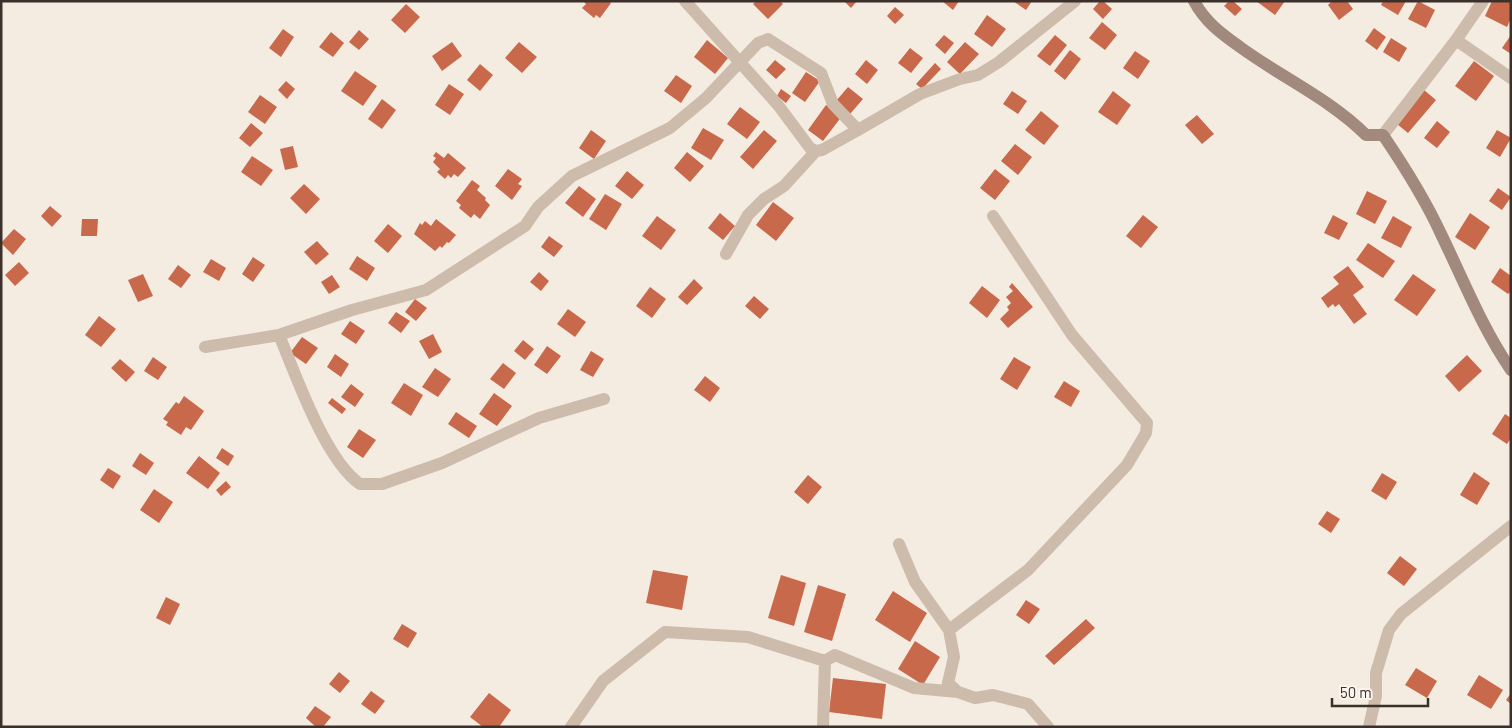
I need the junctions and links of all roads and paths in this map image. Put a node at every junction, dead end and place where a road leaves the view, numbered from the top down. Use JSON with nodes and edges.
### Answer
{"nodes":[{"id":1,"x":685,"y":1,"type":"edge"},
{"id":2,"x":1075,"y":1,"type":"edge"},
{"id":3,"x":1194,"y":1,"type":"edge"},
{"id":4,"x":1483,"y":1,"type":"edge"},
{"id":5,"x":1456,"y":40,"type":"junction"},
{"id":6,"x":739,"y":62,"type":"junction"},
{"id":7,"x":1511,"y":78,"type":"edge"},
{"id":8,"x":858,"y":130,"type":"junction"},
{"id":9,"x":1383,"y":135,"type":"junction"},
{"id":10,"x":816,"y":151,"type":"junction"},
{"id":11,"x":993,"y":216,"type":"dead end"},
{"id":12,"x":726,"y":254,"type":"dead end"},
{"id":13,"x":278,"y":335,"type":"junction"},
{"id":14,"x":205,"y":347,"type":"dead end"},
{"id":15,"x":1511,"y":370,"type":"edge"},
{"id":16,"x":604,"y":398,"type":"dead end"},
{"id":17,"x":1511,"y":526,"type":"edge"},
{"id":18,"x":900,"y":544,"type":"dead end"},
{"id":19,"x":949,"y":630,"type":"junction"},
{"id":20,"x":824,"y":661,"type":"junction"},
{"id":21,"x":958,"y":692,"type":"junction"},
{"id":22,"x":571,"y":727,"type":"edge"},
{"id":23,"x":822,"y":727,"type":"edge"},
{"id":24,"x":1048,"y":727,"type":"edge"},
{"id":25,"x":1369,"y":727,"type":"edge"}],
"edges":[{"from":1,"to":6,"type":"street"},
{"from":2,"to":8,"type":"street"},
{"from":3,"to":9,"type":"main road"},
{"from":4,"to":5,"type":"street"},
{"from":5,"to":7,"type":"street"},
{"from":5,"to":9,"type":"street"},
{"from":6,"to":8,"type":"street"},
{"from":6,"to":10,"type":"street"},
{"from":6,"to":13,"type":"street"},
{"from":8,"to":10,"type":"street"},
{"from":9,"to":15,"type":"main road"},
{"from":10,"to":12,"type":"street"},
{"from":11,"to":19,"type":"street"},
{"from":13,"to":14,"type":"street"},
{"from":13,"to":16,"type":"street"},
{"from":17,"to":25,"type":"street"},
{"from":18,"to":19,"type":"street"},
{"from":19,"to":21,"type":"street"},
{"from":20,"to":21,"type":"street"},
{"from":20,"to":22,"type":"street"},
{"from":20,"to":23,"type":"street"},
{"from":21,"to":24,"type":"street"}]}
